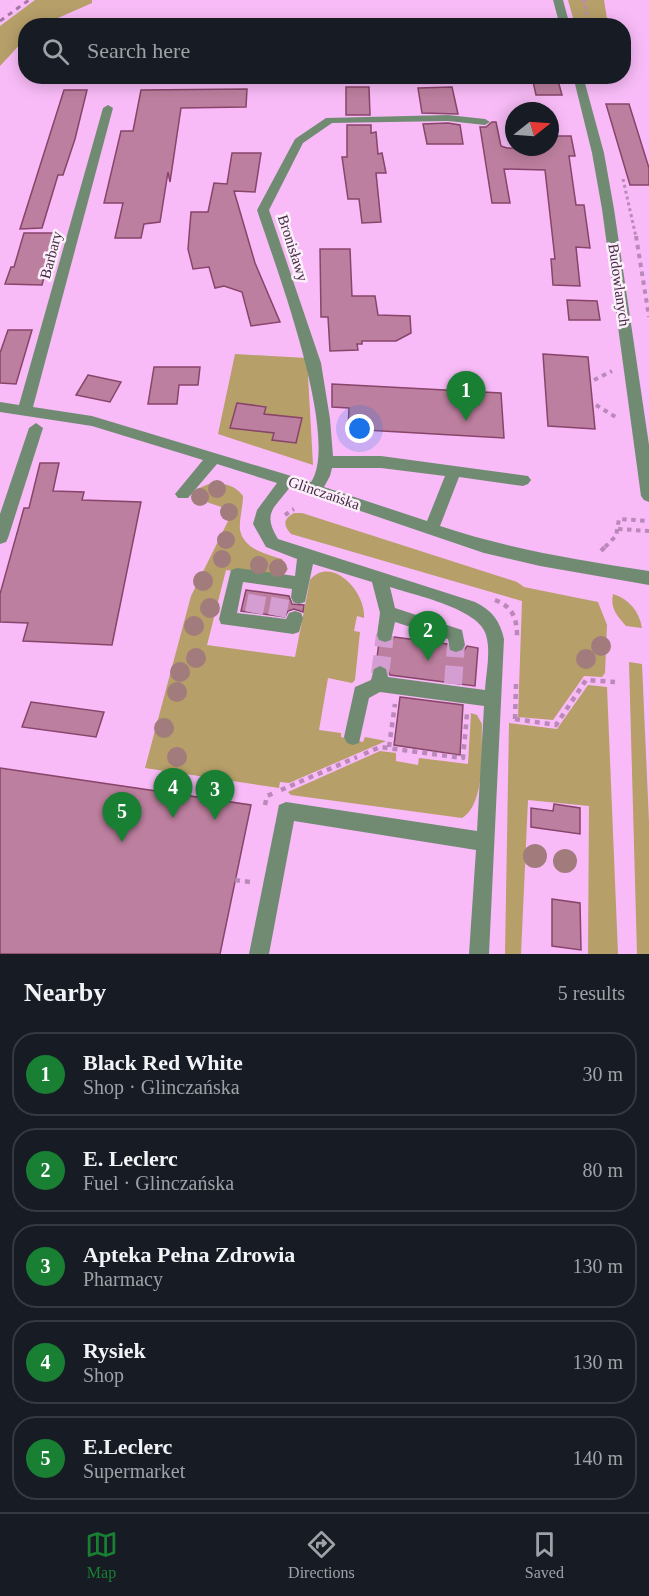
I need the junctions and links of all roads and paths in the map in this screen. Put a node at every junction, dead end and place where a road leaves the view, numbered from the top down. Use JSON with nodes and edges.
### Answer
{"nodes":[{"id":1,"x":558,"y":0,"type":"edge"},
{"id":2,"x":584,"y":0,"type":"edge"},
{"id":3,"x":563,"y":18,"type":"edge"},
{"id":4,"x":587,"y":18,"type":"edge"},
{"id":5,"x":580,"y":84,"type":"edge"},
{"id":6,"x":108,"y":108,"type":"dead end"},
{"id":7,"x":485,"y":122,"type":"dead end"},
{"id":8,"x":632,"y":208,"type":"dead end"},
{"id":9,"x":649,"y":317,"type":"edge"},
{"id":10,"x":613,"y":371,"type":"dead end"},
{"id":11,"x":594,"y":380,"type":"dead end"},
{"id":12,"x":596,"y":405,"type":"dead end"},
{"id":13,"x":0,"y":407,"type":"edge"},
{"id":14,"x":25,"y":410,"type":"junction"},
{"id":15,"x":619,"y":420,"type":"dead end"},
{"id":16,"x":36,"y":428,"type":"dead end"},
{"id":17,"x":214,"y":457,"type":"junction"},
{"id":18,"x":326,"y":462,"type":"junction"},
{"id":19,"x":454,"y":471,"type":"junction"},
{"id":20,"x":287,"y":480,"type":"junction"},
{"id":21,"x":523,"y":480,"type":"dead end"},
{"id":22,"x":314,"y":489,"type":"junction"},
{"id":23,"x":183,"y":494,"type":"dead end"},
{"id":24,"x":649,"y":496,"type":"edge"},
{"id":25,"x":649,"y":521,"type":"edge"},
{"id":26,"x":431,"y":530,"type":"junction"},
{"id":27,"x":649,"y":531,"type":"edge"},
{"id":28,"x":0,"y":538,"type":"edge"},
{"id":29,"x":306,"y":556,"type":"junction"},
{"id":30,"x":379,"y":577,"type":"junction"},
{"id":31,"x":649,"y":578,"type":"edge"},
{"id":32,"x":388,"y":613,"type":"junction"},
{"id":33,"x":295,"y":618,"type":"dead end"},
{"id":34,"x":385,"y":636,"type":"tunnel mouth"},
{"id":35,"x":456,"y":645,"type":"dead end"},
{"id":36,"x":395,"y":698,"type":"dead end"},
{"id":37,"x":493,"y":699,"type":"junction"},
{"id":38,"x":353,"y":737,"type":"dead end"},
{"id":39,"x":389,"y":748,"type":"dead end"},
{"id":40,"x":486,"y":842,"type":"junction"},
{"id":41,"x":235,"y":880,"type":"dead end"},
{"id":42,"x":250,"y":882,"type":"dead end"},
{"id":43,"x":260,"y":954,"type":"edge"},
{"id":44,"x":479,"y":954,"type":"edge"}],
"edges":[{"from":1,"to":3,"type":"street"},
{"from":2,"to":4,"type":"path"},
{"from":5,"to":24,"type":"street","name":"Budowlanych"},
{"from":6,"to":14,"type":"street","name":"Barbary"},
{"from":7,"to":18,"type":"street","name":"Bronisławy"},
{"from":8,"to":9,"type":"path"},
{"from":10,"to":11,"type":"path"},
{"from":12,"to":15,"type":"path"},
{"from":13,"to":14,"type":"street","name":"Glinczańska"},
{"from":14,"to":17,"type":"street","name":"Glinczańska"},
{"from":16,"to":28,"type":"street"},
{"from":17,"to":20,"type":"street","name":"Glinczańska"},
{"from":17,"to":23,"type":"street"},
{"from":18,"to":19,"type":"street"},
{"from":18,"to":22,"type":"street","name":"Bronisławy"},
{"from":19,"to":21,"type":"street"},
{"from":19,"to":26,"type":"street"},
{"from":20,"to":22,"type":"street","name":"Glinczańska"},
{"from":20,"to":29,"type":"street"},
{"from":22,"to":26,"type":"street","name":"Glinczańska"},
{"from":25,"to":27,"type":"path"},
{"from":26,"to":31,"type":"street","name":"Glinczańska"},
{"from":29,"to":30,"type":"street"},
{"from":29,"to":33,"type":"street"},
{"from":30,"to":32,"type":"street"},
{"from":30,"to":37,"type":"street"},
{"from":32,"to":34,"type":"street"},
{"from":32,"to":35,"type":"street"},
{"from":36,"to":39,"type":"path"},
{"from":37,"to":38,"type":"street"},
{"from":37,"to":40,"type":"street"},
{"from":40,"to":43,"type":"street"},
{"from":40,"to":44,"type":"street"},
{"from":41,"to":42,"type":"path"}]}
